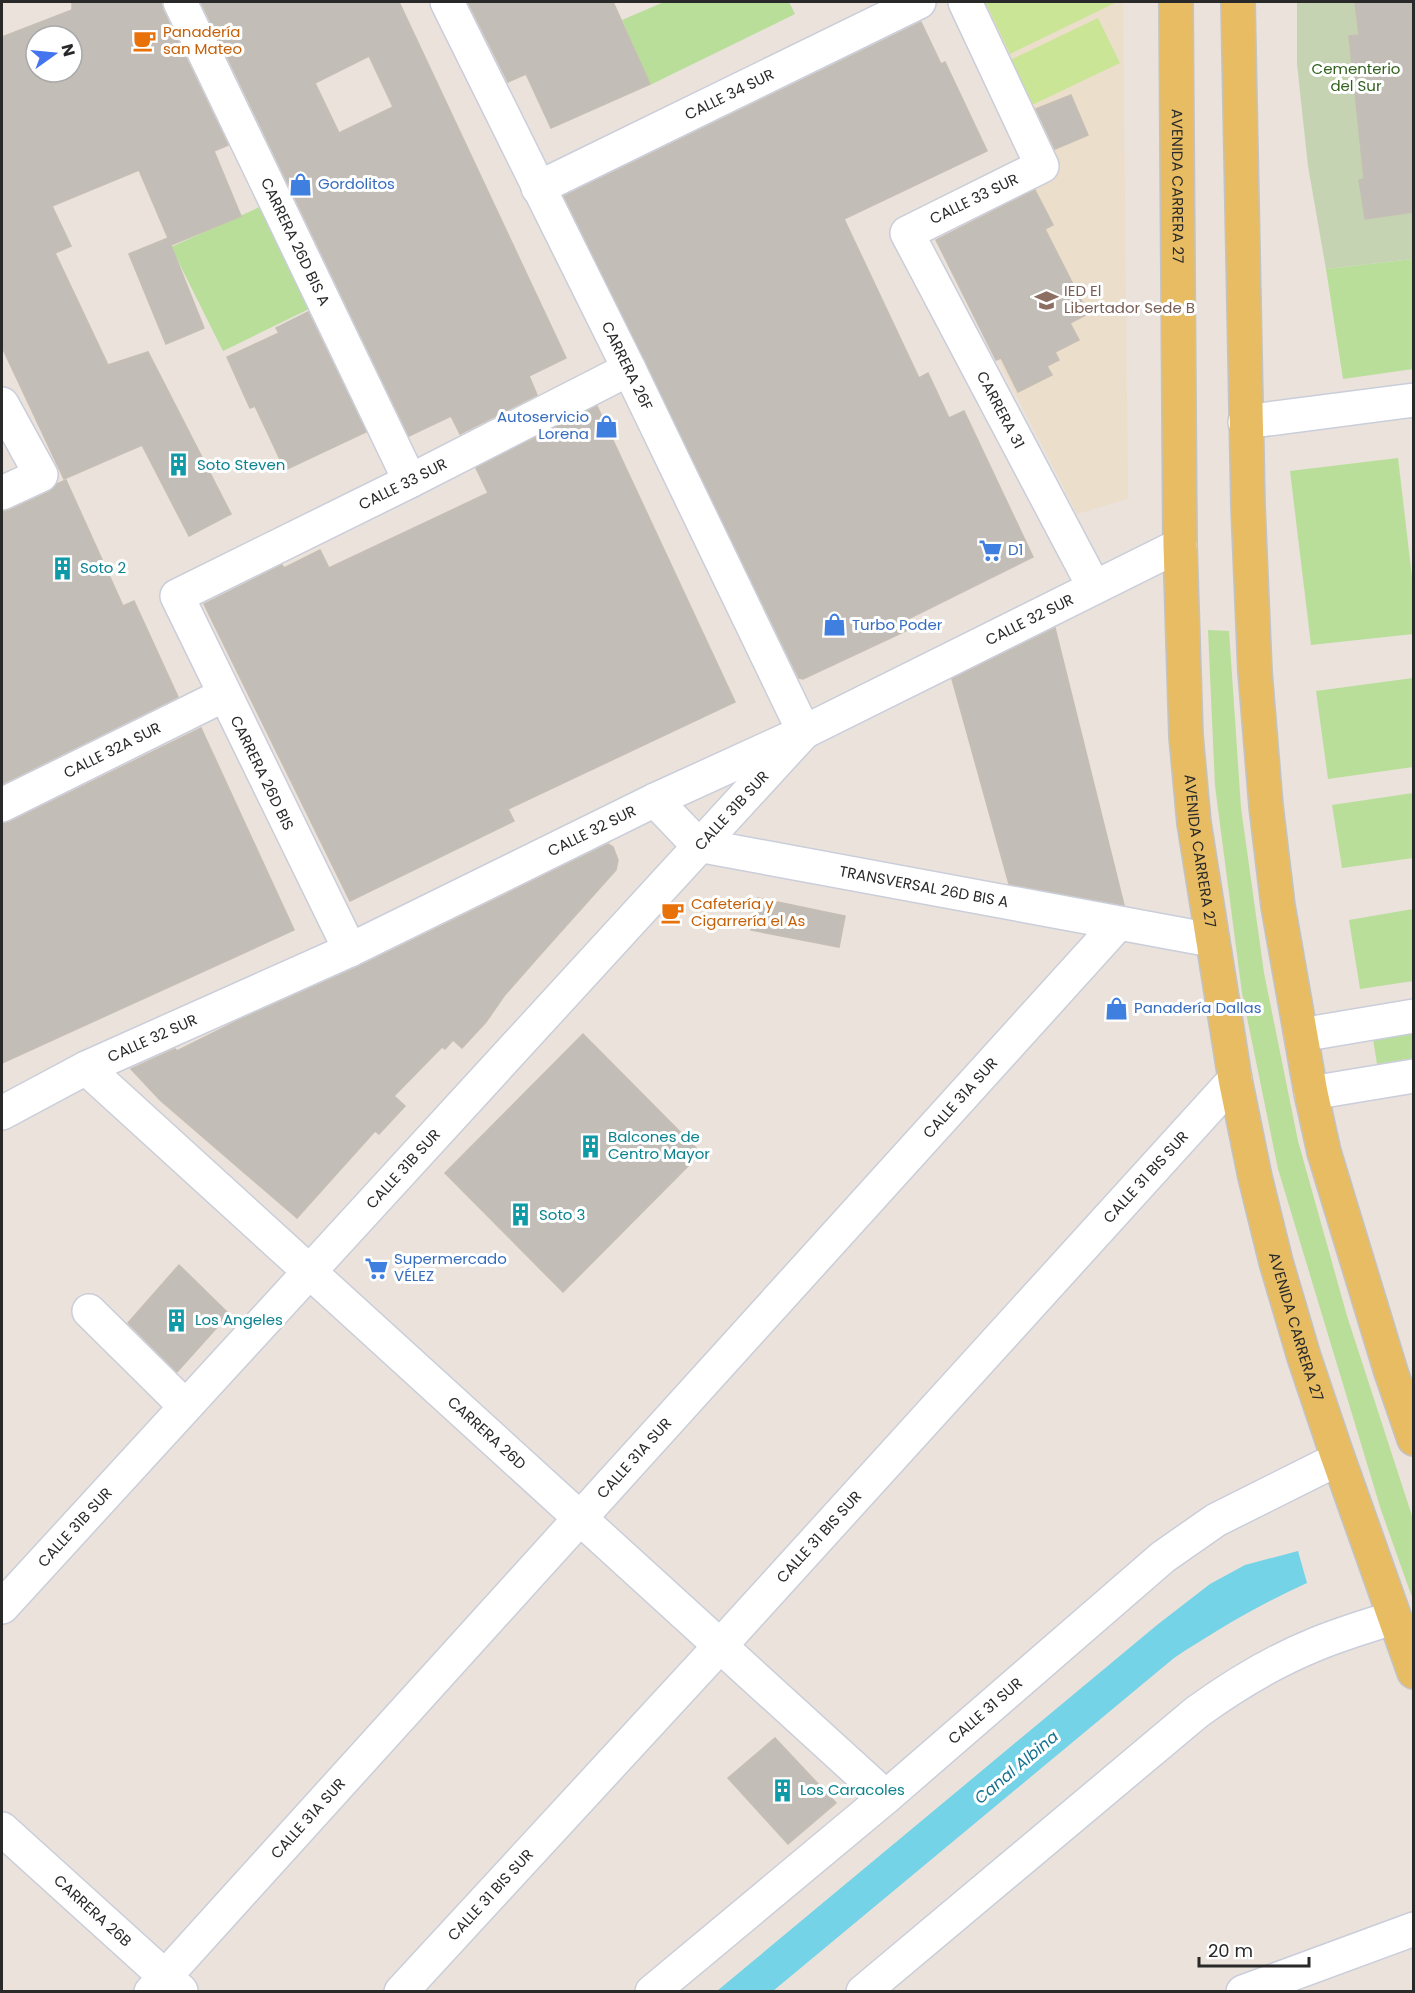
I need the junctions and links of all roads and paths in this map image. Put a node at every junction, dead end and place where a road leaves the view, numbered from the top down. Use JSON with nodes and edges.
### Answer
{"nodes":[{"id":1,"x":180,"y":2,"type":"edge"},
{"id":2,"x":447,"y":2,"type":"edge"},
{"id":3,"x":919,"y":2,"type":"edge"},
{"id":4,"x":965,"y":2,"type":"edge"},
{"id":5,"x":1176,"y":2,"type":"edge"},
{"id":6,"x":1238,"y":2,"type":"edge"},
{"id":7,"x":538,"y":188,"type":"junction"},
{"id":8,"x":906,"y":233,"type":"joint"},
{"id":9,"x":629,"y":369,"type":"junction"},
{"id":10,"x":1413,"y":400,"type":"edge"},
{"id":11,"x":2,"y":404,"type":"edge"},
{"id":12,"x":1245,"y":422,"type":"junction"},
{"id":13,"x":410,"y":482,"type":"junction"},
{"id":14,"x":2,"y":493,"type":"edge"},
{"id":15,"x":1179,"y":544,"type":"junction"},
{"id":16,"x":1094,"y":587,"type":"junction"},
{"id":17,"x":177,"y":596,"type":"joint"},
{"id":18,"x":224,"y":695,"type":"junction"},
{"id":19,"x":804,"y":732,"type":"junction"},
{"id":20,"x":655,"y":800,"type":"junction"},
{"id":21,"x":2,"y":805,"type":"edge"},
{"id":22,"x":698,"y":845,"type":"junction"},
{"id":23,"x":1118,"y":924,"type":"junction"},
{"id":24,"x":1211,"y":940,"type":"junction"},
{"id":25,"x":350,"y":950,"type":"junction"},
{"id":26,"x":1413,"y":1016,"type":"edge"},
{"id":27,"x":1301,"y":1035,"type":"junction"},
{"id":28,"x":86,"y":1068,"type":"junction"},
{"id":29,"x":1413,"y":1076,"type":"edge"},
{"id":30,"x":1235,"y":1079,"type":"junction"},
{"id":31,"x":1311,"y":1093,"type":"junction"},
{"id":32,"x":2,"y":1113,"type":"edge"},
{"id":33,"x":309,"y":1270,"type":"junction"},
{"id":34,"x":89,"y":1311,"type":"dead end"},
{"id":35,"x":185,"y":1406,"type":"junction"},
{"id":36,"x":1413,"y":1438,"type":"edge"},
{"id":37,"x":1338,"y":1459,"type":"junction"},
{"id":38,"x":580,"y":1518,"type":"junction"},
{"id":39,"x":2,"y":1607,"type":"edge"},
{"id":40,"x":1394,"y":1618,"type":"junction"},
{"id":41,"x":720,"y":1646,"type":"junction"},
{"id":42,"x":1413,"y":1672,"type":"edge"},
{"id":43,"x":886,"y":1797,"type":"junction"},
{"id":44,"x":2,"y":1829,"type":"edge"},
{"id":45,"x":1413,"y":1929,"type":"edge"},
{"id":46,"x":166,"y":1986,"type":"edge"},
{"id":47,"x":401,"y":1992,"type":"edge"},
{"id":48,"x":652,"y":1992,"type":"edge"},
{"id":49,"x":863,"y":1992,"type":"edge"},
{"id":50,"x":1243,"y":1992,"type":"edge"}],
"edges":[{"from":1,"to":13,"type":"street","name":"CARRERA 26D BIS A"},
{"from":2,"to":7,"type":"street","name":"CARRERA 26F"},
{"from":3,"to":7,"type":"street","name":"CALLE 34 SUR"},
{"from":4,"to":8,"type":"street","name":"CALLE 33 SUR"},
{"from":5,"to":15,"type":"main road","name":"AVENIDA CARRERA 27"},
{"from":6,"to":12,"type":"main road"},
{"from":7,"to":9,"type":"street","name":"CARRERA 26F"},
{"from":8,"to":16,"type":"street","name":"CARRERA 31"},
{"from":9,"to":13,"type":"street","name":"CALLE 33 SUR"},
{"from":9,"to":19,"type":"street","name":"CARRERA 26F"},
{"from":10,"to":12,"type":"street"},
{"from":11,"to":14,"type":"street"},
{"from":12,"to":27,"type":"main road"},
{"from":13,"to":17,"type":"street","name":"CALLE 33 SUR"},
{"from":15,"to":16,"type":"street","name":"CALLE 32 SUR"},
{"from":15,"to":24,"type":"main road","name":"AVENIDA CARRERA 27"},
{"from":16,"to":19,"type":"street","name":"CALLE 32 SUR"},
{"from":17,"to":18,"type":"street","name":"CARRERA 26D BIS"},
{"from":18,"to":21,"type":"street","name":"CALLE 32A SUR"},
{"from":18,"to":25,"type":"street","name":"CARRERA 26D BIS"},
{"from":19,"to":20,"type":"street","name":"CALLE 32 SUR"},
{"from":19,"to":22,"type":"street","name":"CALLE 31B SUR"},
{"from":20,"to":22,"type":"street"},
{"from":20,"to":25,"type":"street","name":"CALLE 32 SUR"},
{"from":22,"to":23,"type":"street","name":"TRANSVERSAL 26D BIS A"},
{"from":22,"to":33,"type":"street","name":"CALLE 31B SUR"},
{"from":23,"to":24,"type":"street","name":"TRANSVERSAL 26D BIS A"},
{"from":23,"to":38,"type":"street","name":"CALLE 31A SUR"},
{"from":24,"to":30,"type":"main road","name":"AVENIDA CARRERA 27"},
{"from":25,"to":28,"type":"street","name":"CALLE 32 SUR"},
{"from":26,"to":27,"type":"street"},
{"from":27,"to":31,"type":"main road"},
{"from":28,"to":32,"type":"street","name":"CALLE 32 SUR"},
{"from":28,"to":33,"type":"street","name":"CARRERA 26D"},
{"from":29,"to":31,"type":"street"},
{"from":30,"to":37,"type":"main road","name":"AVENIDA CARRERA 27"},
{"from":30,"to":41,"type":"street","name":"CALLE 31 BIS SUR"},
{"from":31,"to":36,"type":"main road"},
{"from":33,"to":35,"type":"street","name":"CALLE 31B SUR"},
{"from":33,"to":38,"type":"street","name":"CARRERA 26D"},
{"from":34,"to":35,"type":"street"},
{"from":35,"to":39,"type":"street","name":"CALLE 31B SUR"},
{"from":37,"to":40,"type":"main road","name":"AVENIDA CARRERA 27"},
{"from":37,"to":43,"type":"street","name":"CALLE 31 SUR"},
{"from":38,"to":41,"type":"street","name":"CARRERA 26D"},
{"from":38,"to":46,"type":"street","name":"CALLE 31A SUR"},
{"from":40,"to":42,"type":"main road","name":"AVENIDA CARRERA 27"},
{"from":40,"to":49,"type":"street"},
{"from":41,"to":43,"type":"street","name":"CARRERA 26D"},
{"from":41,"to":47,"type":"street","name":"CALLE 31 BIS SUR"},
{"from":43,"to":48,"type":"street","name":"CALLE 31 SUR"},
{"from":44,"to":46,"type":"street","name":"CARRERA 26B"},
{"from":45,"to":50,"type":"street"}]}
